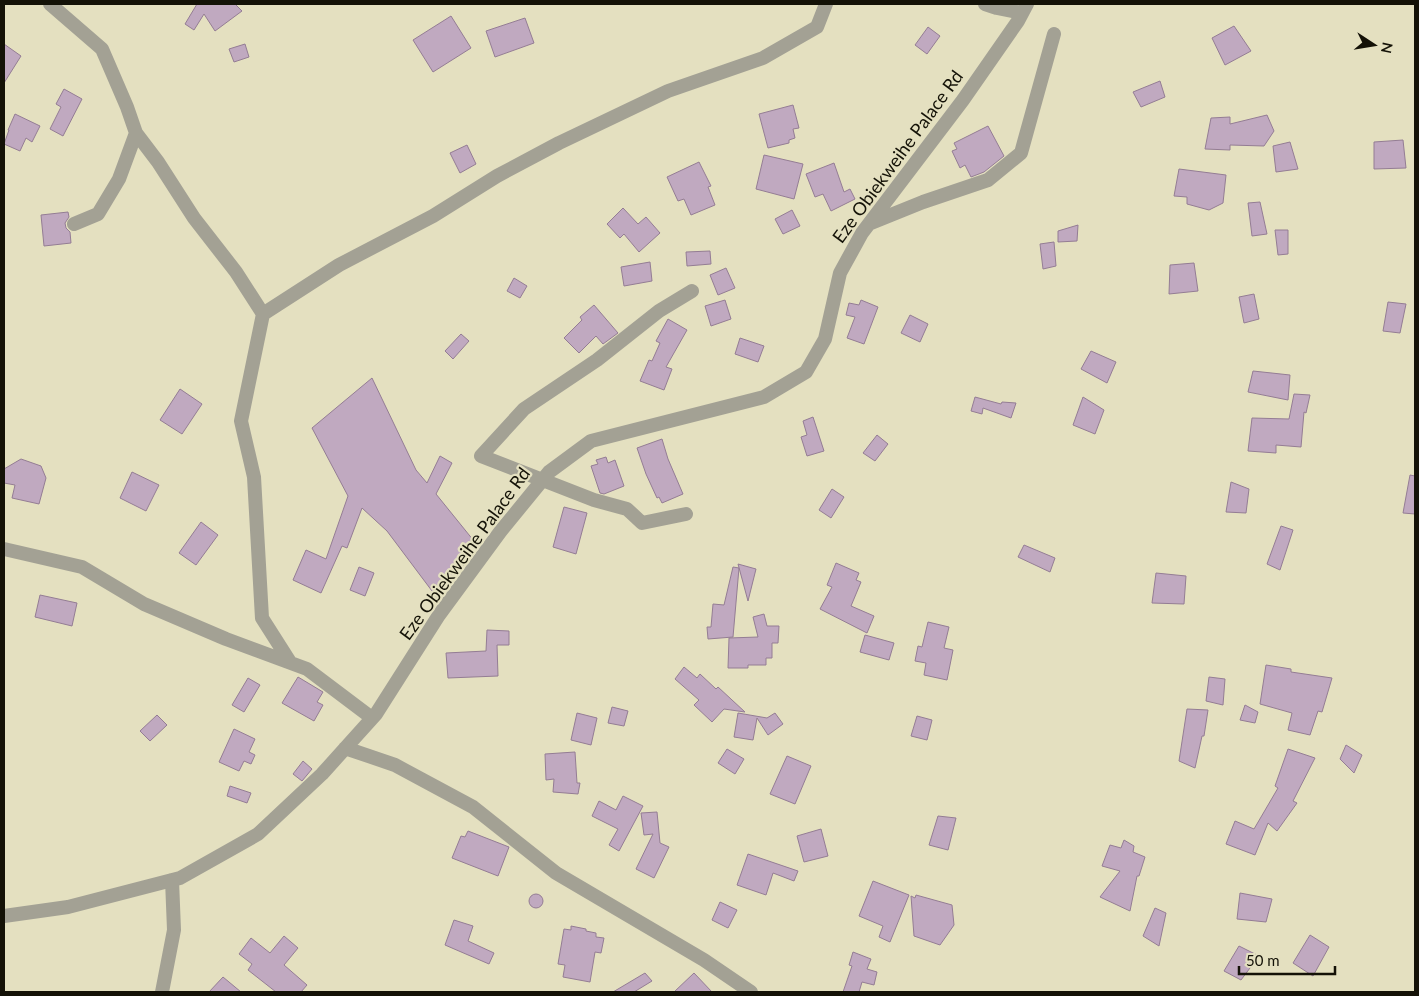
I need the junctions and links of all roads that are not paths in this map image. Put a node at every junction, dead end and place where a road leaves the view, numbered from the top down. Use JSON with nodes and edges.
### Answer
{"nodes":[{"id":1,"x":50,"y":4,"type":"edge"},
{"id":2,"x":826,"y":4,"type":"edge"},
{"id":3,"x":985,"y":4,"type":"edge"},
{"id":4,"x":1024,"y":8,"type":"edge"},
{"id":5,"x":1054,"y":34,"type":"dead end"},
{"id":6,"x":136,"y":133,"type":"junction"},
{"id":7,"x":870,"y":223,"type":"junction"},
{"id":8,"x":74,"y":224,"type":"dead end"},
{"id":9,"x":692,"y":291,"type":"dead end"},
{"id":10,"x":263,"y":314,"type":"junction"},
{"id":11,"x":543,"y":479,"type":"junction"},
{"id":12,"x":686,"y":514,"type":"dead end"},
{"id":13,"x":4,"y":549,"type":"edge"},
{"id":14,"x":290,"y":662,"type":"junction"},
{"id":15,"x":372,"y":718,"type":"junction"},
{"id":16,"x":345,"y":748,"type":"junction"},
{"id":17,"x":172,"y":880,"type":"junction"},
{"id":18,"x":4,"y":916,"type":"edge"},
{"id":19,"x":162,"y":992,"type":"edge"},
{"id":20,"x":751,"y":992,"type":"edge"}],
"edges":[{"from":1,"to":6,"type":"street"},
{"from":2,"to":10,"type":"street"},
{"from":3,"to":4,"type":"street"},
{"from":4,"to":7,"type":"street","name":"Eze Obiekweihe Palace Rd"},
{"from":5,"to":7,"type":"street"},
{"from":6,"to":8,"type":"street"},
{"from":6,"to":10,"type":"street"},
{"from":7,"to":11,"type":"street","name":"Eze Obiekweihe Palace Rd"},
{"from":9,"to":11,"type":"street"},
{"from":10,"to":14,"type":"street"},
{"from":11,"to":12,"type":"street"},
{"from":11,"to":15,"type":"street","name":"Eze Obiekweihe Palace Rd"},
{"from":13,"to":14,"type":"street"},
{"from":14,"to":15,"type":"street"},
{"from":15,"to":16,"type":"street","name":"Eze Obiekweihe Palace Rd"},
{"from":16,"to":17,"type":"street","name":"Eze Obiekweihe Palace Rd"},
{"from":16,"to":20,"type":"street"},
{"from":17,"to":18,"type":"street","name":"Eze Obiekweihe Palace Rd"},
{"from":17,"to":19,"type":"street"}]}
